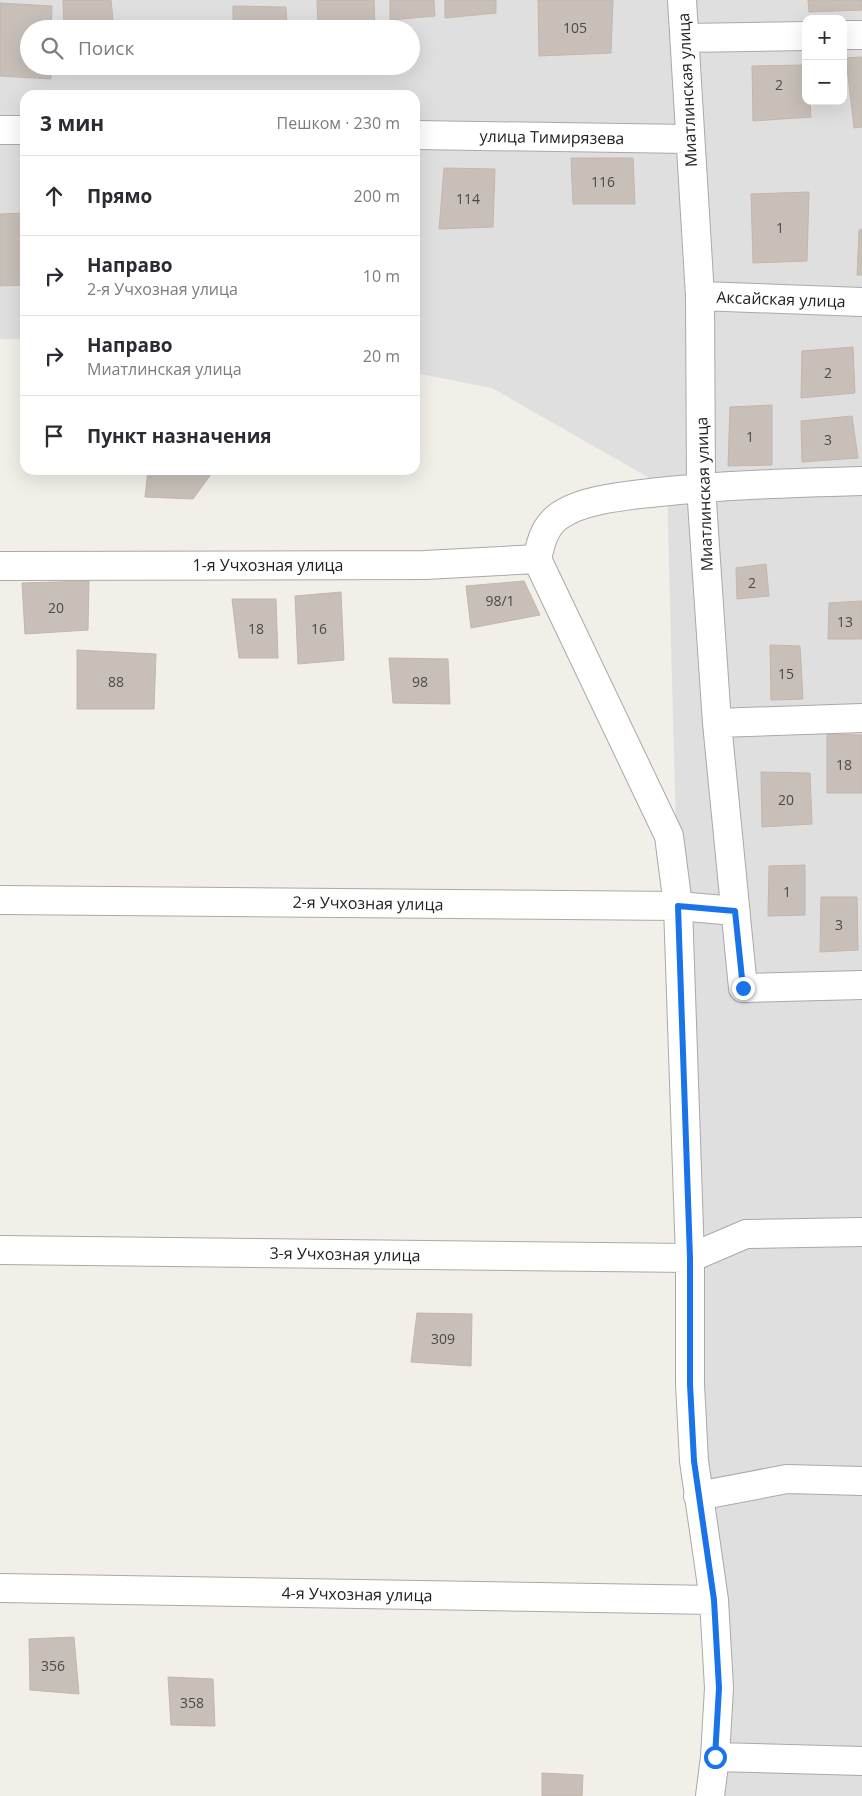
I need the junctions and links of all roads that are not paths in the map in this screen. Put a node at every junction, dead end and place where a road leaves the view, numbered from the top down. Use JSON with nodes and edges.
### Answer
{"nodes":[{"id":1,"x":682,"y":0,"type":"edge"},
{"id":2,"x":847,"y":35,"type":"edge"},
{"id":3,"x":862,"y":35,"type":"edge"},
{"id":4,"x":802,"y":36,"type":"edge"},
{"id":5,"x":685,"y":38,"type":"junction"},
{"id":6,"x":0,"y":130,"type":"edge"},
{"id":7,"x":20,"y":130,"type":"edge"},
{"id":8,"x":420,"y":135,"type":"edge"},
{"id":9,"x":689,"y":139,"type":"junction"},
{"id":10,"x":700,"y":296,"type":"junction"},
{"id":11,"x":862,"y":302,"type":"edge"},
{"id":12,"x":862,"y":481,"type":"edge"},
{"id":13,"x":700,"y":487,"type":"junction"},
{"id":14,"x":536,"y":559,"type":"junction"},
{"id":15,"x":0,"y":566,"type":"edge"},
{"id":16,"x":862,"y":718,"type":"edge"},
{"id":17,"x":717,"y":723,"type":"junction"},
{"id":18,"x":0,"y":900,"type":"edge"},
{"id":19,"x":678,"y":906,"type":"junction"},
{"id":20,"x":735,"y":911,"type":"junction"},
{"id":21,"x":862,"y":985,"type":"edge"},
{"id":22,"x":862,"y":1232,"type":"edge"},
{"id":23,"x":0,"y":1250,"type":"edge"},
{"id":24,"x":690,"y":1258,"type":"junction"},
{"id":25,"x":862,"y":1481,"type":"edge"},
{"id":26,"x":698,"y":1496,"type":"junction"},
{"id":27,"x":0,"y":1588,"type":"edge"},
{"id":28,"x":714,"y":1600,"type":"junction"},
{"id":29,"x":715,"y":1757,"type":"junction"},
{"id":30,"x":862,"y":1761,"type":"edge"},
{"id":31,"x":710,"y":1796,"type":"edge"}],
"edges":[{"from":1,"to":5,"type":"street","name":"Миатлинская улица"},
{"from":2,"to":3,"type":"street"},
{"from":4,"to":5,"type":"street"},
{"from":5,"to":9,"type":"street","name":"Миатлинская улица"},
{"from":6,"to":7,"type":"street"},
{"from":8,"to":9,"type":"street","name":"улица Тимирязева"},
{"from":9,"to":10,"type":"street","name":"Миатлинская улица"},
{"from":10,"to":11,"type":"street","name":"Аксайская улица"},
{"from":10,"to":13,"type":"street","name":"Миатлинская улица"},
{"from":12,"to":13,"type":"street"},
{"from":13,"to":14,"type":"street"},
{"from":13,"to":17,"type":"street","name":"Миатлинская улица"},
{"from":14,"to":15,"type":"street","name":"1-я Учхозная улица"},
{"from":14,"to":19,"type":"street"},
{"from":16,"to":17,"type":"street"},
{"from":17,"to":20,"type":"street","name":"Миатлинская улица"},
{"from":18,"to":19,"type":"street","name":"2-я Учхозная улица"},
{"from":19,"to":20,"type":"street","name":"2-я Учхозная улица"},
{"from":19,"to":24,"type":"street"},
{"from":20,"to":21,"type":"street","name":"Миатлинская улица"},
{"from":22,"to":24,"type":"street"},
{"from":23,"to":24,"type":"street","name":"3-я Учхозная улица"},
{"from":24,"to":26,"type":"street"},
{"from":25,"to":26,"type":"street"},
{"from":26,"to":28,"type":"street"},
{"from":27,"to":28,"type":"street","name":"4-я Учхозная улица"},
{"from":28,"to":29,"type":"street"},
{"from":29,"to":30,"type":"street"},
{"from":29,"to":31,"type":"street"}]}
